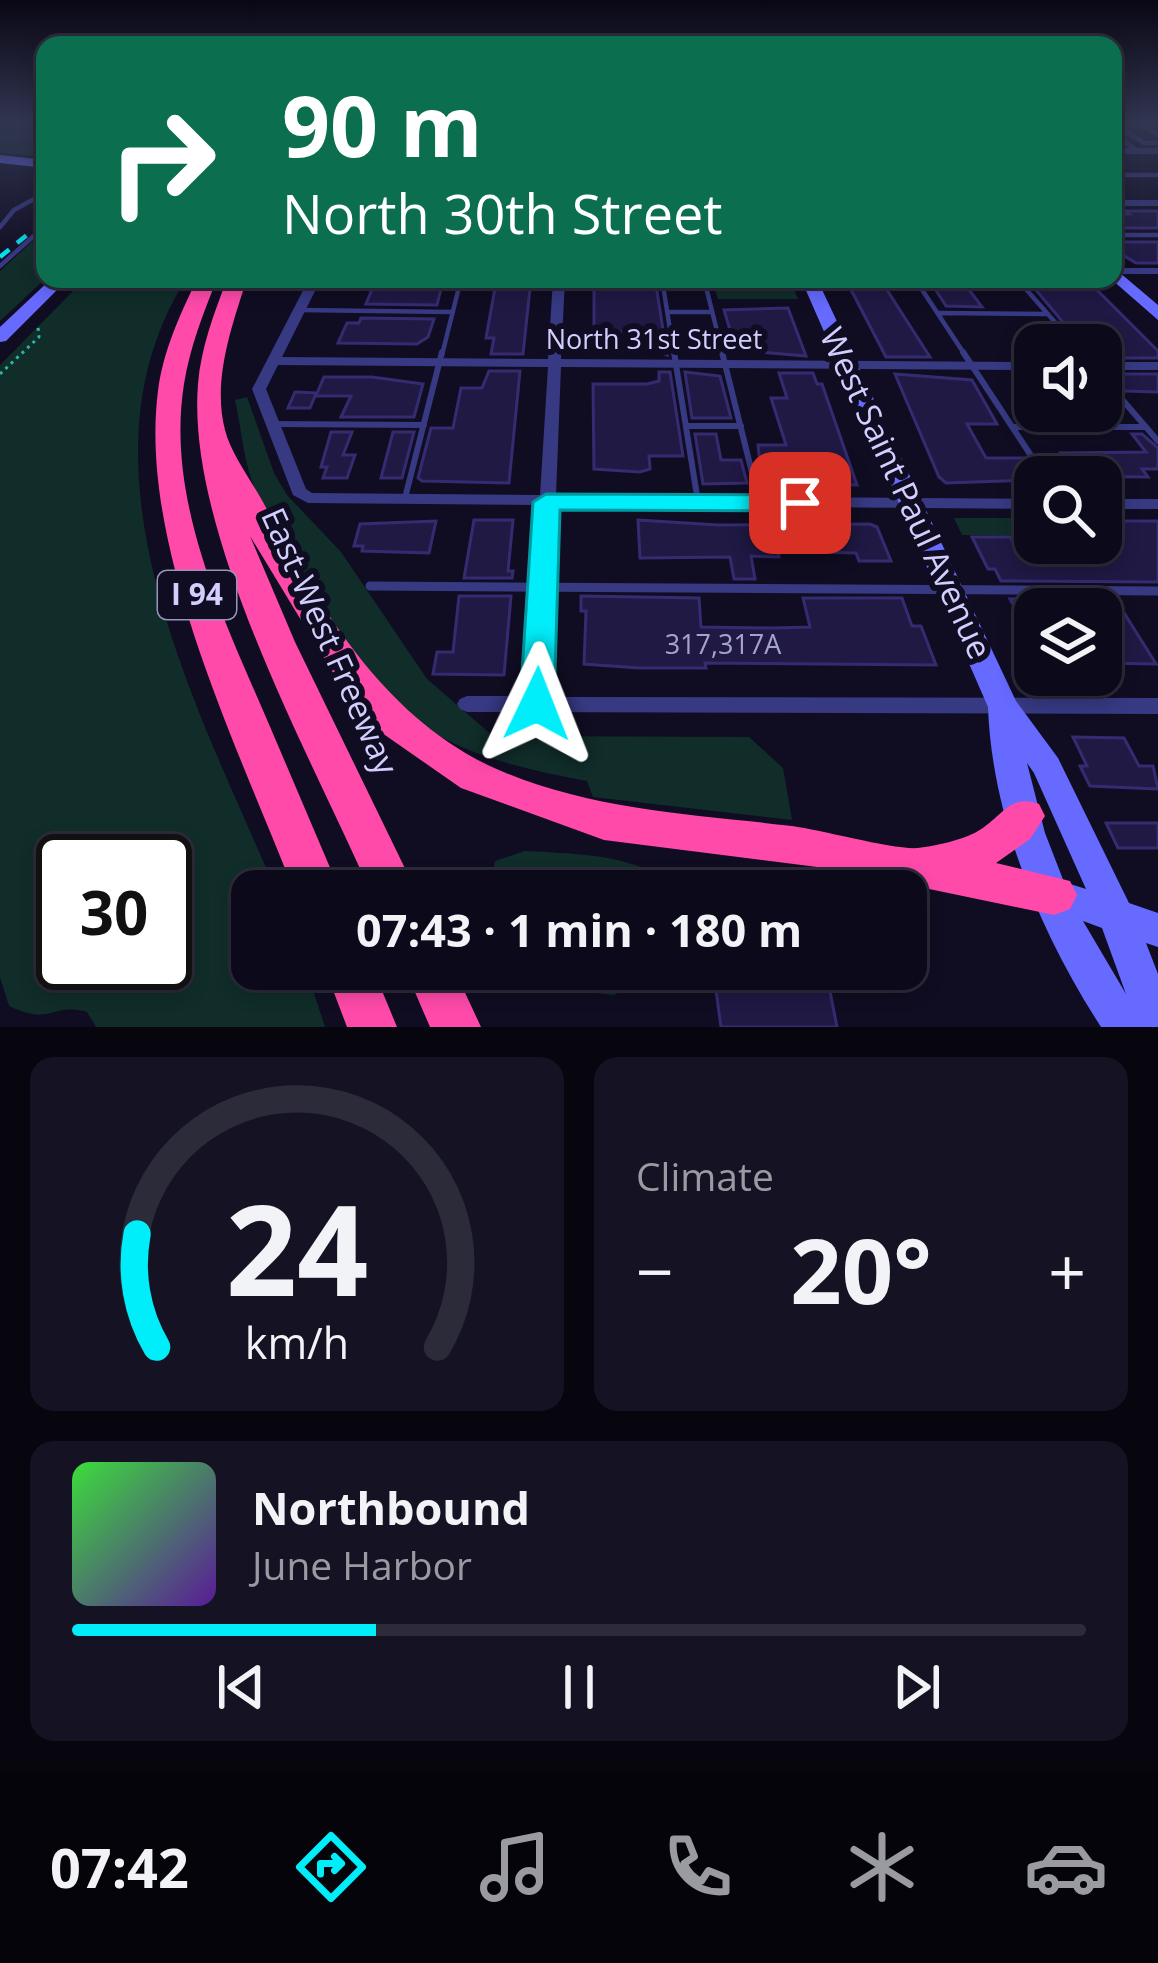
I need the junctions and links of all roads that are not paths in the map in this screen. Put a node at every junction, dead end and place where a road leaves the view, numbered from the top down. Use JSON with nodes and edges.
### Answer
{"nodes":[{"id":1,"x":1122,"y":175,"type":"edge"},
{"id":2,"x":1158,"y":175,"type":"edge"},
{"id":3,"x":36,"y":197,"type":"edge"},
{"id":4,"x":1122,"y":203,"type":"edge"},
{"id":5,"x":1158,"y":203,"type":"edge"},
{"id":6,"x":0,"y":226,"type":"edge"},
{"id":7,"x":36,"y":234,"type":"edge"},
{"id":8,"x":1122,"y":235,"type":"edge"},
{"id":9,"x":1158,"y":235,"type":"edge"},
{"id":10,"x":0,"y":266,"type":"edge"},
{"id":11,"x":1158,"y":271,"type":"edge"},
{"id":12,"x":1122,"y":272,"type":"edge"},
{"id":13,"x":1122,"y":280,"type":"edge"},
{"id":14,"x":51,"y":288,"type":"edge"},
{"id":15,"x":217,"y":288,"type":"edge"},
{"id":16,"x":219,"y":288,"type":"edge"},
{"id":17,"x":310,"y":288,"type":"edge"},
{"id":18,"x":459,"y":288,"type":"edge"},
{"id":19,"x":559,"y":288,"type":"edge"},
{"id":20,"x":664,"y":288,"type":"edge"},
{"id":21,"x":706,"y":288,"type":"edge"},
{"id":22,"x":813,"y":288,"type":"edge"},
{"id":23,"x":922,"y":288,"type":"edge"},
{"id":24,"x":1025,"y":288,"type":"edge"},
{"id":25,"x":298,"y":310,"type":"junction"},
{"id":26,"x":453,"y":312,"type":"junction"},
{"id":27,"x":668,"y":312,"type":"junction"},
{"id":28,"x":712,"y":312,"type":"junction"},
{"id":29,"x":938,"y":314,"type":"junction"},
{"id":30,"x":1048,"y":314,"type":"junction"},
{"id":31,"x":1158,"y":314,"type":"edge"},
{"id":32,"x":1057,"y":324,"type":"edge"},
{"id":33,"x":0,"y":337,"type":"edge"},
{"id":34,"x":274,"y":362,"type":"junction"},
{"id":35,"x":441,"y":363,"type":"junction"},
{"id":36,"x":556,"y":363,"type":"junction"},
{"id":37,"x":676,"y":364,"type":"junction"},
{"id":38,"x":726,"y":364,"type":"junction"},
{"id":39,"x":847,"y":365,"type":"junction"},
{"id":40,"x":971,"y":365,"type":"junction"},
{"id":41,"x":1014,"y":366,"type":"edge"},
{"id":42,"x":1158,"y":366,"type":"edge"},
{"id":43,"x":1122,"y":369,"type":"edge"},
{"id":44,"x":1122,"y":397,"type":"edge"},
{"id":45,"x":270,"y":424,"type":"junction"},
{"id":46,"x":424,"y":425,"type":"junction"},
{"id":47,"x":686,"y":426,"type":"junction"},
{"id":48,"x":741,"y":426,"type":"junction"},
{"id":49,"x":1012,"y":427,"type":"junction"},
{"id":50,"x":1146,"y":427,"type":"junction"},
{"id":51,"x":211,"y":430,"type":"junction"},
{"id":52,"x":1158,"y":441,"type":"edge"},
{"id":53,"x":1031,"y":456,"type":"edge"},
{"id":54,"x":404,"y":502,"type":"junction"},
{"id":55,"x":546,"y":502,"type":"junction"},
{"id":56,"x":698,"y":502,"type":"junction"},
{"id":57,"x":760,"y":503,"type":"junction"},
{"id":58,"x":910,"y":503,"type":"junction"},
{"id":59,"x":1014,"y":504,"type":"edge"},
{"id":60,"x":1122,"y":504,"type":"edge"},
{"id":61,"x":1158,"y":504,"type":"edge"},
{"id":62,"x":370,"y":586,"type":"dead end"},
{"id":63,"x":542,"y":588,"type":"junction"},
{"id":64,"x":950,"y":590,"type":"junction"},
{"id":65,"x":1158,"y":591,"type":"edge"},
{"id":66,"x":467,"y":704,"type":"dead end"},
{"id":67,"x":537,"y":704,"type":"junction"},
{"id":68,"x":1003,"y":706,"type":"junction"},
{"id":69,"x":1158,"y":706,"type":"edge"},
{"id":70,"x":1024,"y":816,"type":"junction"},
{"id":71,"x":916,"y":864,"type":"junction"},
{"id":72,"x":308,"y":870,"type":"edge"},
{"id":73,"x":383,"y":870,"type":"edge"},
{"id":74,"x":1054,"y":895,"type":"junction"},
{"id":75,"x":1115,"y":913,"type":"junction"},
{"id":76,"x":1158,"y":930,"type":"edge"},
{"id":77,"x":358,"y":990,"type":"edge"},
{"id":78,"x":439,"y":990,"type":"edge"},
{"id":79,"x":1158,"y":1025,"type":"edge"},
{"id":80,"x":373,"y":1027,"type":"edge"},
{"id":81,"x":456,"y":1027,"type":"edge"},
{"id":82,"x":1125,"y":1027,"type":"edge"}],
"edges":[{"from":1,"to":2,"type":"lane"},
{"from":3,"to":6,"type":"lane"},
{"from":4,"to":5,"type":"street"},
{"from":7,"to":10,"type":"lane"},
{"from":8,"to":9,"type":"lane"},
{"from":11,"to":12,"type":"street"},
{"from":13,"to":31,"type":"street"},
{"from":14,"to":33,"type":"street"},
{"from":15,"to":72,"type":"highway","name":"East-West Freeway","number":"I 94"},
{"from":16,"to":51,"type":"highway","name":"East-West Freeway","number":"I 94"},
{"from":17,"to":25,"type":"street"},
{"from":18,"to":26,"type":"lane"},
{"from":19,"to":36,"type":"street"},
{"from":20,"to":27,"type":"lane"},
{"from":21,"to":28,"type":"lane"},
{"from":22,"to":39,"type":"street","name":"West Saint Paul Avenue"},
{"from":23,"to":29,"type":"lane"},
{"from":24,"to":30,"type":"lane"},
{"from":25,"to":26,"type":"lane"},
{"from":25,"to":34,"type":"street"},
{"from":26,"to":35,"type":"lane"},
{"from":27,"to":28,"type":"lane"},
{"from":27,"to":37,"type":"lane"},
{"from":28,"to":38,"type":"lane"},
{"from":29,"to":30,"type":"lane"},
{"from":29,"to":40,"type":"lane"},
{"from":30,"to":32,"type":"lane"},
{"from":34,"to":35,"type":"street","name":"North 31st Street"},
{"from":34,"to":45,"type":"street"},
{"from":35,"to":36,"type":"street","name":"North 31st Street"},
{"from":35,"to":46,"type":"lane"},
{"from":36,"to":37,"type":"street","name":"North 31st Street"},
{"from":36,"to":55,"type":"street"},
{"from":37,"to":38,"type":"street","name":"North 31st Street"},
{"from":37,"to":47,"type":"lane"},
{"from":38,"to":39,"type":"street","name":"North 31st Street"},
{"from":38,"to":48,"type":"lane"},
{"from":39,"to":40,"type":"street","name":"North 31st Street"},
{"from":39,"to":58,"type":"street","name":"West Saint Paul Avenue"},
{"from":40,"to":41,"type":"street","name":"North 31st Street"},
{"from":40,"to":49,"type":"lane"},
{"from":42,"to":43,"type":"street"},
{"from":44,"to":50,"type":"lane"},
{"from":45,"to":46,"type":"lane"},
{"from":45,"to":54,"type":"street"},
{"from":46,"to":54,"type":"lane"},
{"from":47,"to":48,"type":"lane"},
{"from":47,"to":56,"type":"lane"},
{"from":48,"to":57,"type":"lane"},
{"from":49,"to":50,"type":"lane"},
{"from":49,"to":53,"type":"lane"},
{"from":50,"to":52,"type":"lane"},
{"from":51,"to":71,"type":"highway"},
{"from":51,"to":73,"type":"highway","name":"East-West Freeway","number":"I 94"},
{"from":54,"to":55,"type":"street"},
{"from":55,"to":56,"type":"street"},
{"from":55,"to":63,"type":"street"},
{"from":56,"to":57,"type":"street"},
{"from":57,"to":58,"type":"street"},
{"from":58,"to":59,"type":"street"},
{"from":58,"to":64,"type":"street","name":"West Saint Paul Avenue"},
{"from":60,"to":61,"type":"street"},
{"from":62,"to":63,"type":"lane"},
{"from":63,"to":64,"type":"lane"},
{"from":63,"to":67,"type":"street"},
{"from":64,"to":65,"type":"lane"},
{"from":64,"to":68,"type":"street","name":"West Saint Paul Avenue"},
{"from":66,"to":67,"type":"street"},
{"from":67,"to":68,"type":"street"},
{"from":68,"to":69,"type":"street"},
{"from":68,"to":70,"type":"street","name":"West Saint Paul Avenue"},
{"from":68,"to":75,"type":"street","name":"West Saint Paul Avenue"},
{"from":70,"to":71,"type":"highway"},
{"from":70,"to":74,"type":"street","name":"West Saint Paul Avenue"},
{"from":71,"to":74,"type":"highway"},
{"from":74,"to":75,"type":"street"},
{"from":74,"to":82,"type":"street","name":"West Saint Paul Avenue"},
{"from":75,"to":76,"type":"street"},
{"from":75,"to":79,"type":"street","name":"West Saint Paul Avenue"},
{"from":77,"to":80,"type":"highway"},
{"from":78,"to":81,"type":"highway"}]}
